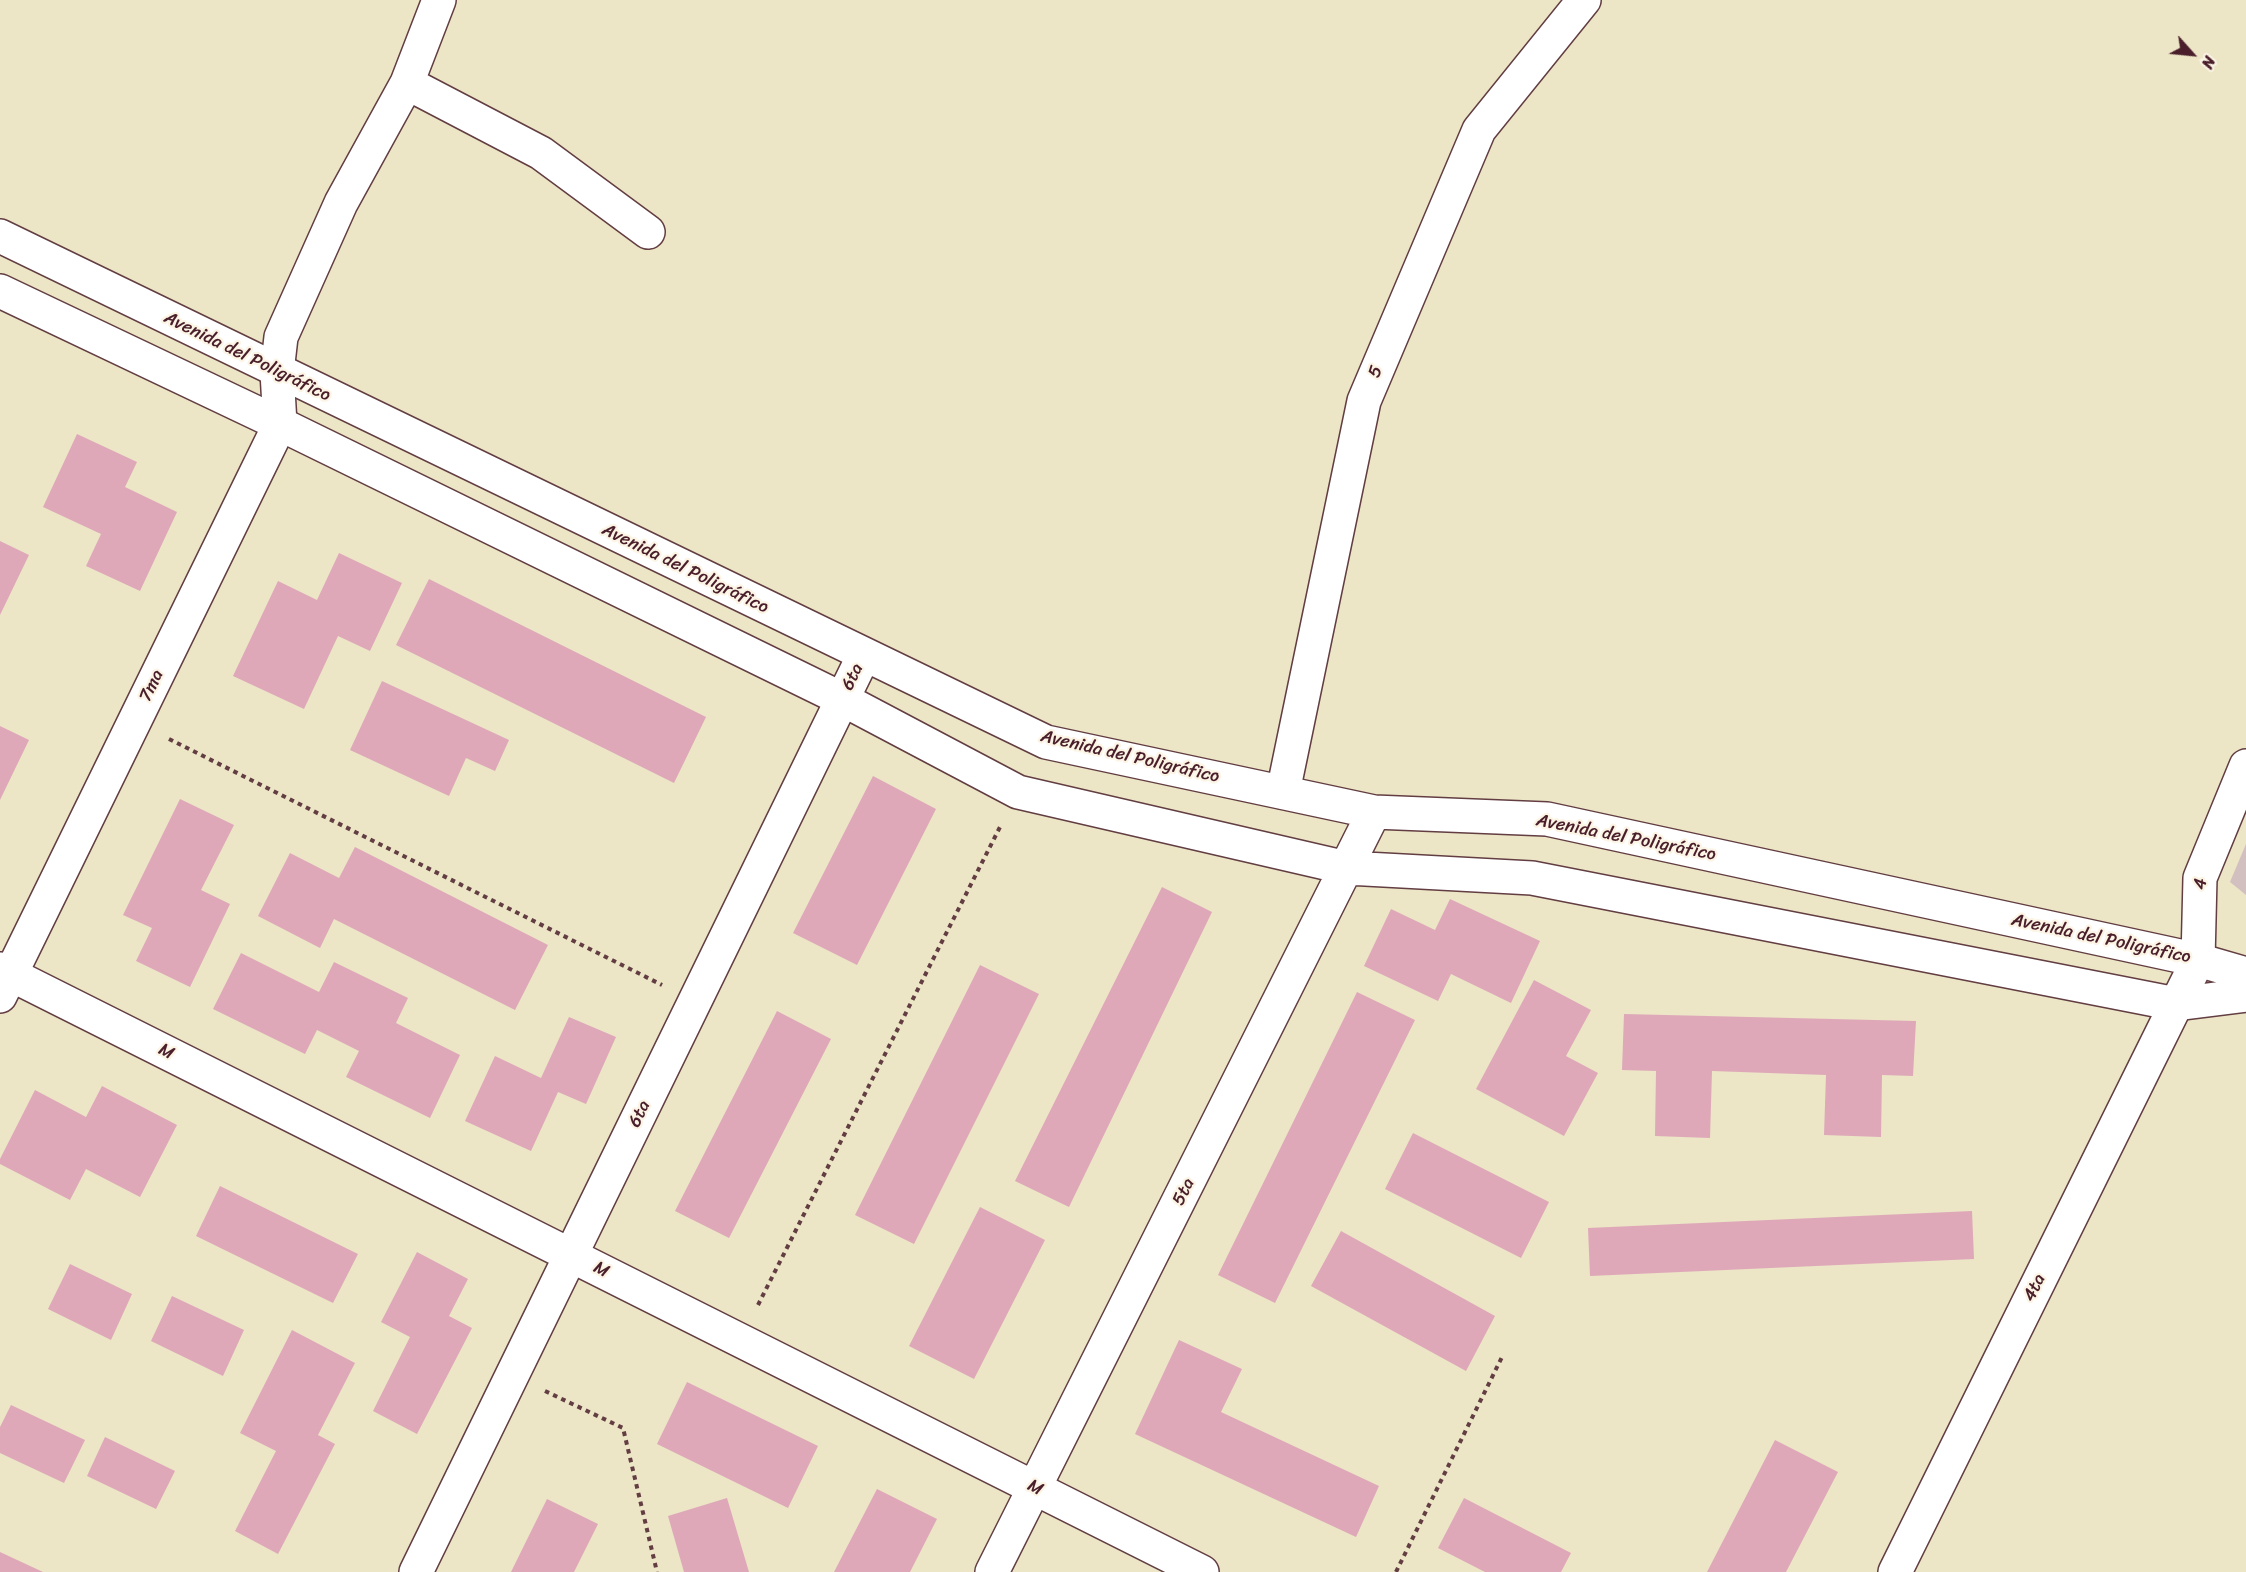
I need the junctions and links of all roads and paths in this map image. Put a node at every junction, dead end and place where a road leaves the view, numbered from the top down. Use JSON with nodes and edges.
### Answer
{"nodes":[{"id":1,"x":439,"y":0,"type":"edge"},
{"id":2,"x":1584,"y":0,"type":"edge"},
{"id":3,"x":407,"y":83,"type":"junction"},
{"id":4,"x":648,"y":232,"type":"dead end"},
{"id":5,"x":0,"y":236,"type":"edge"},
{"id":6,"x":0,"y":291,"type":"edge"},
{"id":7,"x":277,"y":372,"type":"junction"},
{"id":8,"x":280,"y":424,"type":"junction"},
{"id":9,"x":864,"y":655,"type":"junction"},
{"id":10,"x":842,"y":699,"type":"junction"},
{"id":11,"x":134,"y":722,"type":"junction"},
{"id":12,"x":2246,"y":766,"type":"edge"},
{"id":13,"x":1018,"y":792,"type":"junction"},
{"id":14,"x":1283,"y":792,"type":"junction"},
{"id":15,"x":1374,"y":812,"type":"junction"},
{"id":16,"x":1347,"y":868,"type":"junction"},
{"id":17,"x":2198,"y":960,"type":"junction"},
{"id":18,"x":2246,"y":974,"type":"edge"},
{"id":19,"x":4,"y":980,"type":"edge"},
{"id":20,"x":2246,"y":995,"type":"edge"},
{"id":21,"x":695,"y":1001,"type":"junction"},
{"id":22,"x":2176,"y":1004,"type":"junction"},
{"id":23,"x":571,"y":1255,"type":"junction"},
{"id":24,"x":740,"y":1340,"type":"junction"},
{"id":25,"x":1502,"y":1357,"type":"dead end"},
{"id":26,"x":512,"y":1375,"type":"junction"},
{"id":27,"x":1035,"y":1488,"type":"junction"},
{"id":28,"x":416,"y":1572,"type":"edge"},
{"id":29,"x":657,"y":1572,"type":"edge"},
{"id":30,"x":992,"y":1572,"type":"edge"},
{"id":31,"x":1202,"y":1572,"type":"edge"},
{"id":32,"x":1396,"y":1572,"type":"edge"},
{"id":33,"x":1895,"y":1572,"type":"edge"}],
"edges":[{"from":1,"to":3,"type":"street","name":"7ma"},
{"from":2,"to":14,"type":"street","name":"5"},
{"from":3,"to":4,"type":"street"},
{"from":3,"to":7,"type":"street","name":"7ma"},
{"from":5,"to":7,"type":"street","name":"Avenida del Poligráfico"},
{"from":6,"to":8,"type":"street"},
{"from":7,"to":8,"type":"street","name":"7ma"},
{"from":7,"to":9,"type":"street","name":"Avenida del Poligráfico"},
{"from":8,"to":10,"type":"street"},
{"from":8,"to":11,"type":"street","name":"7ma"},
{"from":9,"to":10,"type":"street","name":"6ta"},
{"from":9,"to":14,"type":"street","name":"Avenida del Poligráfico"},
{"from":10,"to":13,"type":"street"},
{"from":10,"to":21,"type":"street","name":"6ta"},
{"from":11,"to":19,"type":"street","name":"7ma"},
{"from":11,"to":21,"type":"path"},
{"from":12,"to":17,"type":"street","name":"4"},
{"from":13,"to":16,"type":"street"},
{"from":13,"to":24,"type":"path"},
{"from":14,"to":15,"type":"street","name":"Avenida del Poligráfico"},
{"from":15,"to":16,"type":"street","name":"5ta"},
{"from":15,"to":17,"type":"street","name":"Avenida del Poligráfico"},
{"from":16,"to":22,"type":"street"},
{"from":16,"to":27,"type":"street","name":"5ta"},
{"from":17,"to":18,"type":"street","name":"Avenida del Poligráfico"},
{"from":17,"to":22,"type":"street","name":"4"},
{"from":19,"to":23,"type":"street","name":"M"},
{"from":20,"to":22,"type":"street"},
{"from":21,"to":23,"type":"street","name":"6ta"},
{"from":22,"to":33,"type":"street","name":"4ta"},
{"from":23,"to":24,"type":"street","name":"M"},
{"from":23,"to":26,"type":"street","name":"6ta"},
{"from":24,"to":27,"type":"street","name":"M"},
{"from":25,"to":32,"type":"path"},
{"from":26,"to":28,"type":"street","name":"6ta"},
{"from":26,"to":29,"type":"path"},
{"from":27,"to":30,"type":"street","name":"5ta"},
{"from":27,"to":31,"type":"street","name":"M"}]}
